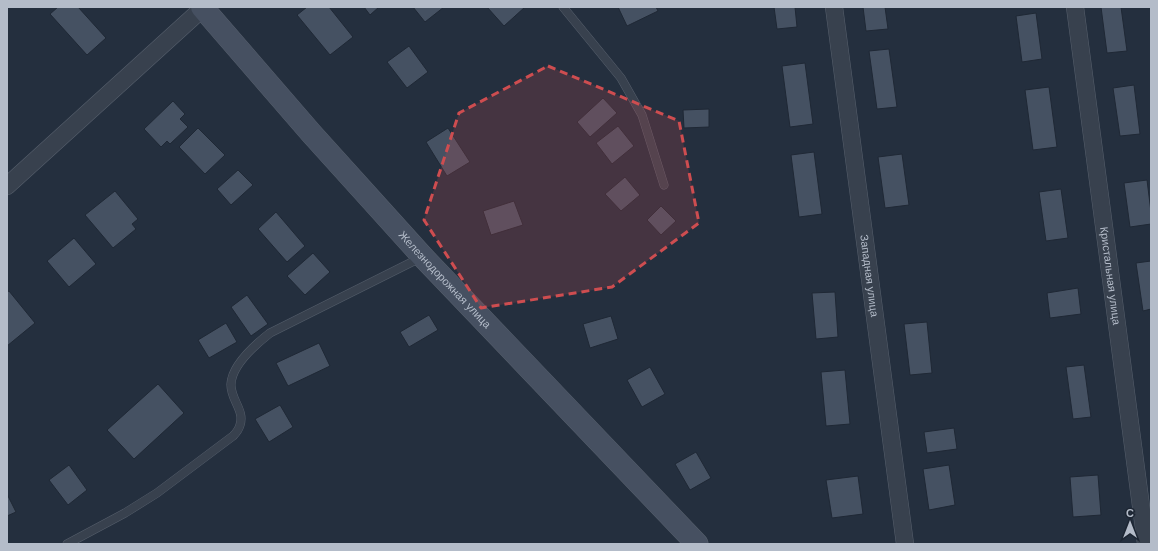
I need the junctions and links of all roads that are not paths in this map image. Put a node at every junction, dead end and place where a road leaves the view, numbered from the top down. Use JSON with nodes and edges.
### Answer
{"nodes":[{"id":1,"x":563,"y":7,"type":"edge"},
{"id":2,"x":834,"y":7,"type":"edge"},
{"id":3,"x":1075,"y":7,"type":"edge"},
{"id":4,"x":203,"y":8,"type":"edge"},
{"id":5,"x":664,"y":185,"type":"dead end"},
{"id":6,"x":7,"y":186,"type":"edge"},
{"id":7,"x":423,"y":257,"type":"junction"},
{"id":8,"x":67,"y":544,"type":"edge"},
{"id":9,"x":697,"y":544,"type":"edge"},
{"id":10,"x":905,"y":544,"type":"edge"},
{"id":11,"x":1146,"y":544,"type":"edge"}],
"edges":[{"from":1,"to":5,"type":"lane"},
{"from":2,"to":10,"type":"street","name":"Западная улица"},
{"from":3,"to":11,"type":"street","name":"Кристальная улица"},
{"from":4,"to":6,"type":"street"},
{"from":4,"to":7,"type":"main road","name":"Железнодорожная улица"},
{"from":7,"to":8,"type":"lane"},
{"from":7,"to":9,"type":"main road","name":"Железнодорожная улица"}]}
